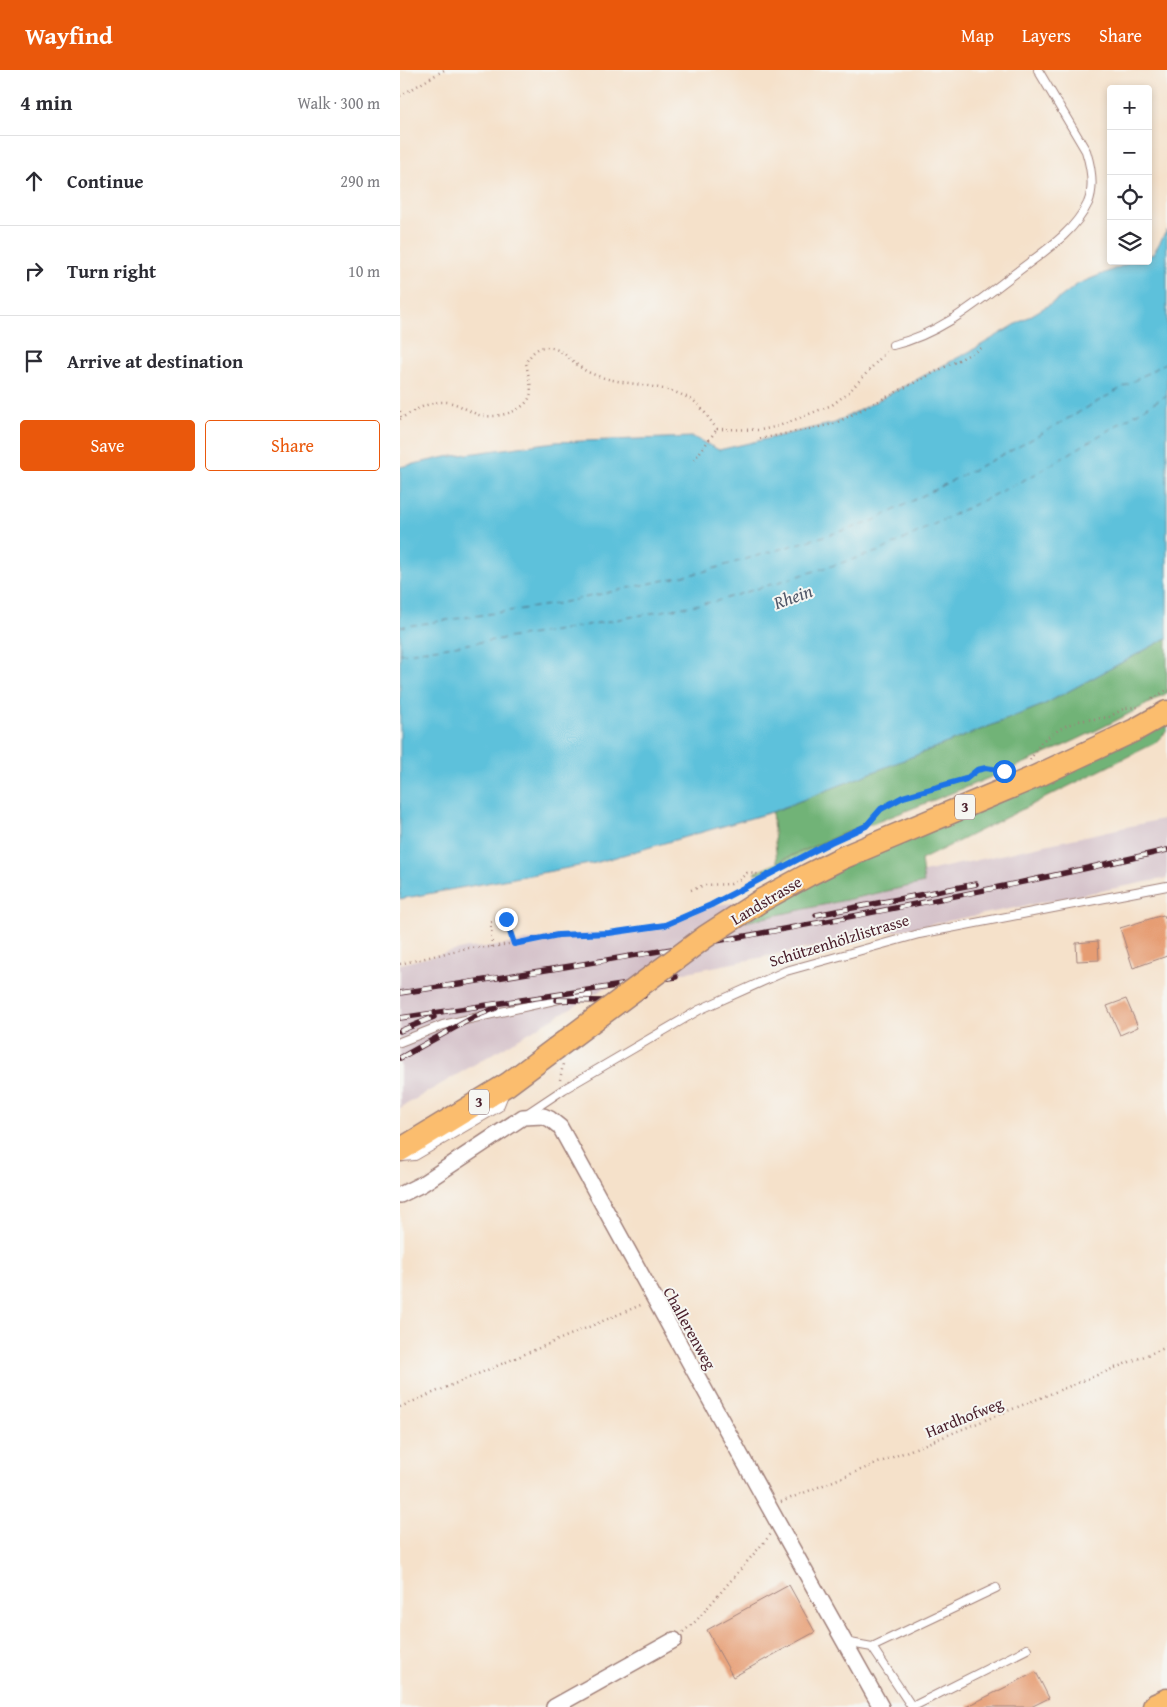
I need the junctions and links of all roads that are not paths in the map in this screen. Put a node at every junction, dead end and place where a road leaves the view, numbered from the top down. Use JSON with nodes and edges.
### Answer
{"nodes":[{"id":1,"x":1038,"y":70,"type":"edge"},
{"id":2,"x":893,"y":345,"type":"road end"},
{"id":3,"x":1167,"y":712,"type":"edge"},
{"id":4,"x":1167,"y":886,"type":"edge"},
{"id":5,"x":588,"y":994,"type":"dead end"},
{"id":6,"x":400,"y":1042,"type":"edge"},
{"id":7,"x":508,"y":1084,"type":"junction"},
{"id":8,"x":523,"y":1117,"type":"junction"},
{"id":9,"x":400,"y":1150,"type":"edge"},
{"id":10,"x":400,"y":1157,"type":"edge"},
{"id":11,"x":400,"y":1195,"type":"edge"},
{"id":12,"x":996,"y":1588,"type":"dead end"},
{"id":13,"x":674,"y":1640,"type":"road end"},
{"id":14,"x":845,"y":1642,"type":"junction"},
{"id":15,"x":872,"y":1646,"type":"junction"},
{"id":16,"x":1026,"y":1649,"type":"dead end"},
{"id":17,"x":1167,"y":1702,"type":"edge"},
{"id":18,"x":554,"y":1707,"type":"edge"},
{"id":19,"x":881,"y":1707,"type":"edge"},
{"id":20,"x":912,"y":1707,"type":"edge"},
{"id":21,"x":1156,"y":1707,"type":"edge"}],
"edges":[{"from":1,"to":2,"type":"lane"},
{"from":3,"to":7,"type":"main road","name":"Landstrasse","number":"3","bridge":true},
{"from":4,"to":8,"type":"lane","name":"Schützenhölzlistrasse"},
{"from":5,"to":6,"type":"lane"},
{"from":7,"to":9,"type":"main road","name":"Landstrasse","number":"3"},
{"from":7,"to":10,"type":"lane"},
{"from":8,"to":11,"type":"street"},
{"from":8,"to":14,"type":"street","name":"Challerenweg"},
{"from":12,"to":15,"type":"lane"},
{"from":13,"to":18,"type":"street"},
{"from":14,"to":15,"type":"lane"},
{"from":14,"to":19,"type":"street","name":"Challerenweg"},
{"from":15,"to":20,"type":"lane"},
{"from":16,"to":20,"type":"lane"},
{"from":17,"to":21,"type":"highway"}]}
